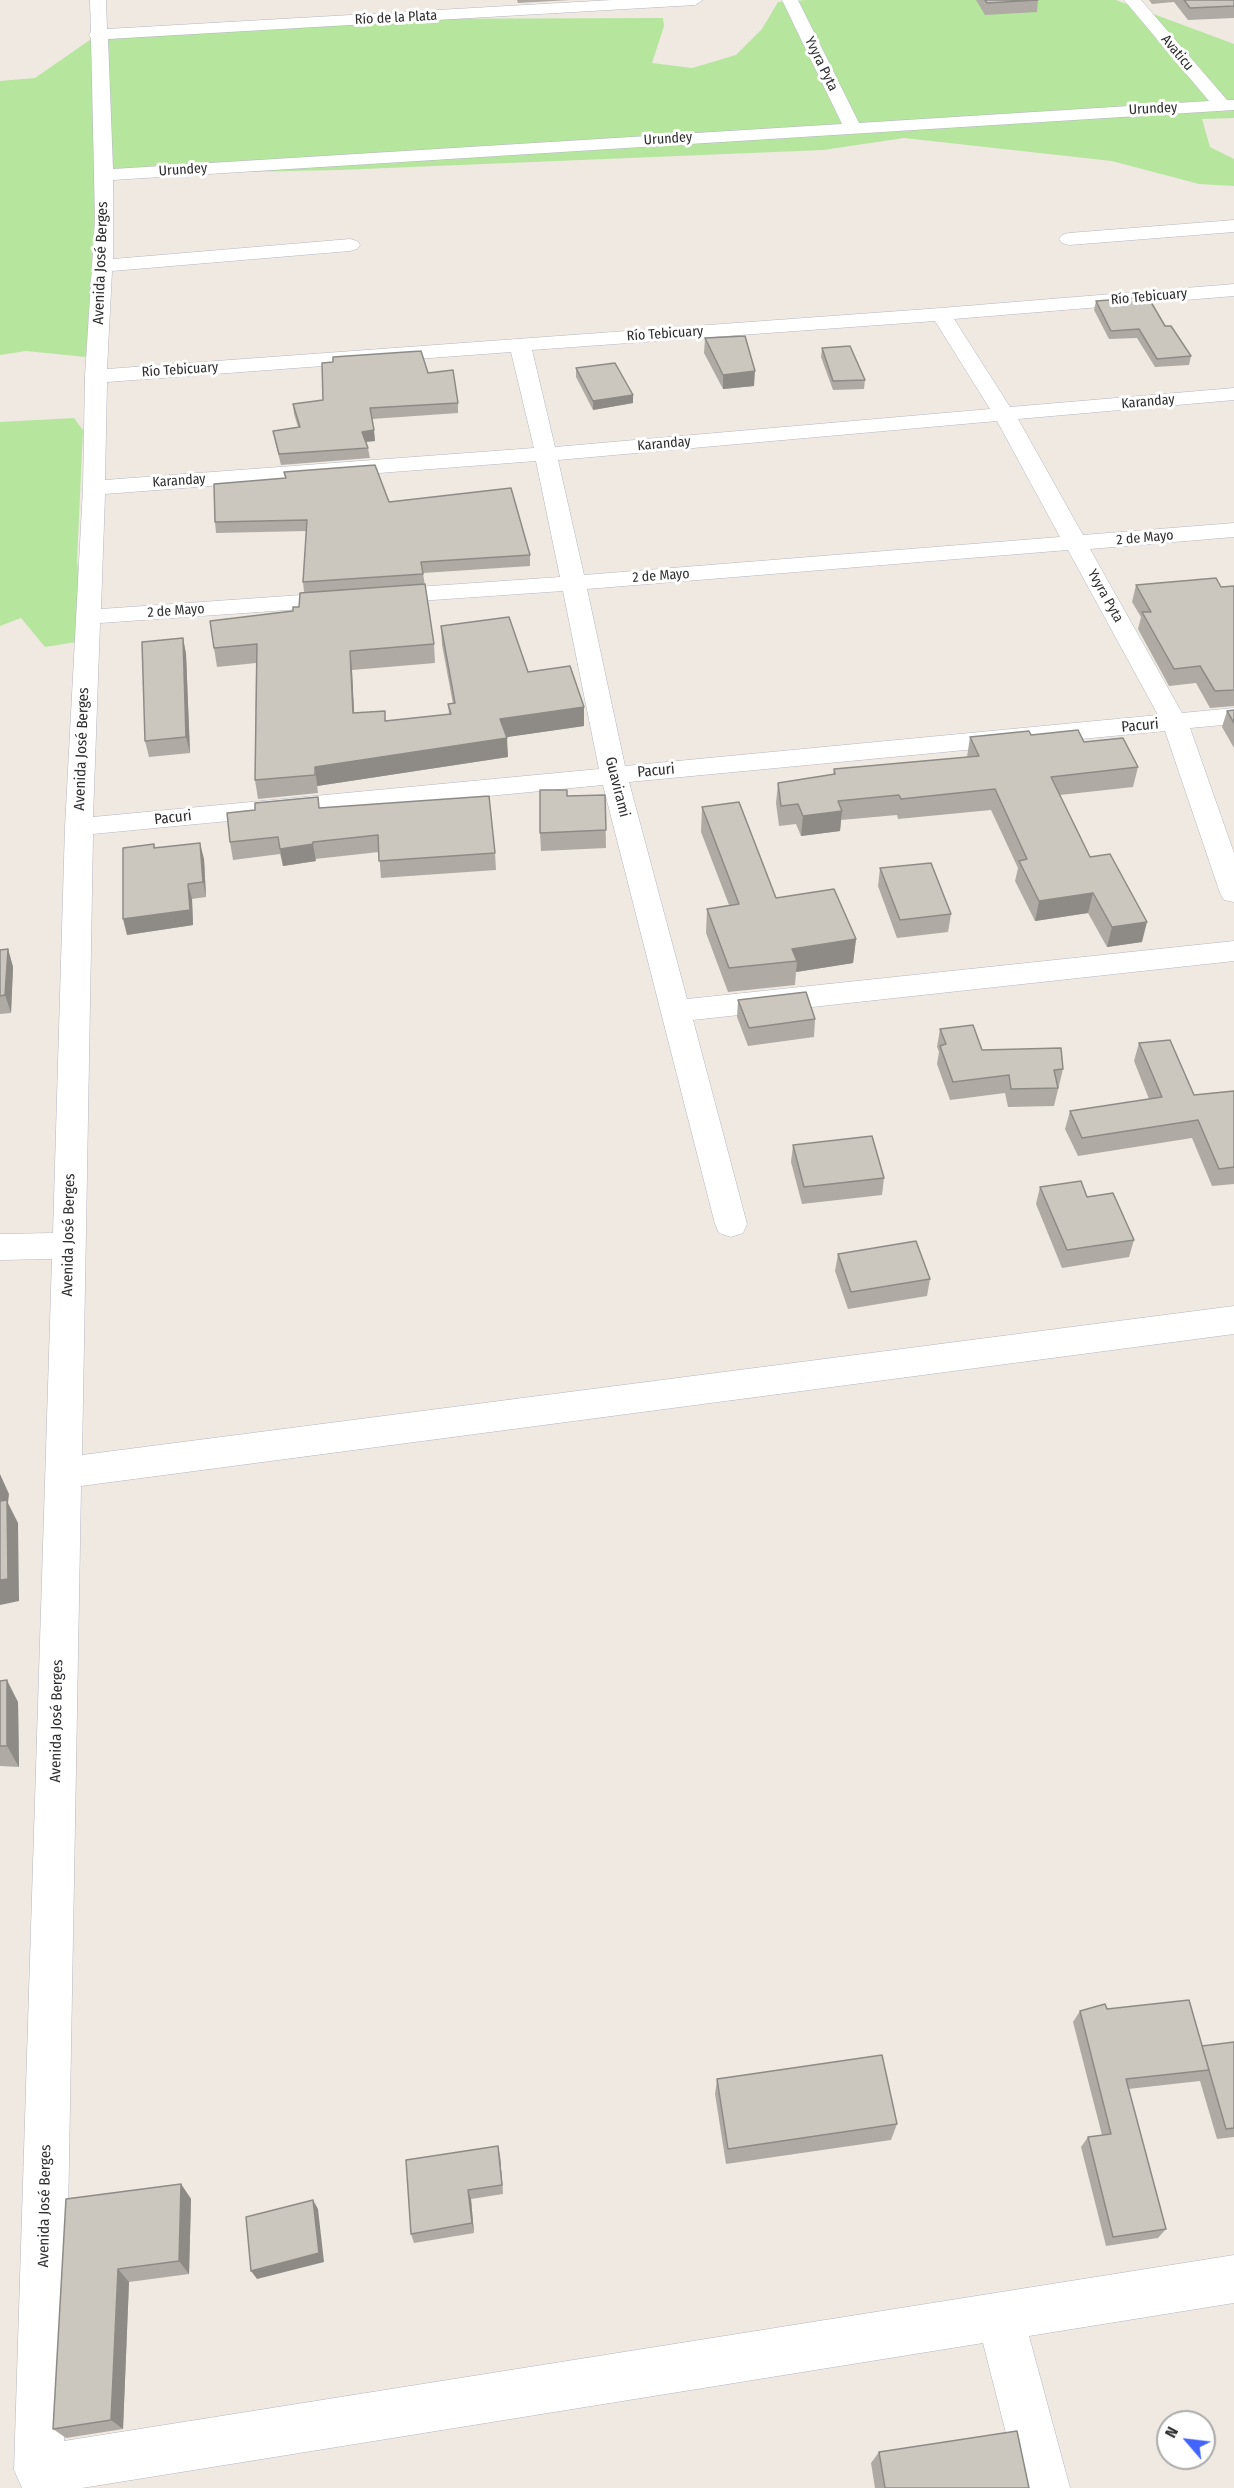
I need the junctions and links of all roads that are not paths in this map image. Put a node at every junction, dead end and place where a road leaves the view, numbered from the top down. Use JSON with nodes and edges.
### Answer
{"nodes":[{"id":1,"x":98,"y":0,"type":"edge"},
{"id":2,"x":695,"y":0,"type":"edge"},
{"id":3,"x":790,"y":0,"type":"edge"},
{"id":4,"x":1132,"y":0,"type":"edge"},
{"id":5,"x":438,"y":8,"type":"edge"},
{"id":6,"x":97,"y":35,"type":"junction"},
{"id":7,"x":1228,"y":105,"type":"edge"},
{"id":8,"x":852,"y":128,"type":"junction"},
{"id":9,"x":102,"y":175,"type":"junction"},
{"id":10,"x":1234,"y":226,"type":"edge"},
{"id":11,"x":1069,"y":239,"type":"dead end"},
{"id":12,"x":351,"y":245,"type":"dead end"},
{"id":13,"x":102,"y":266,"type":"junction"},
{"id":14,"x":1234,"y":290,"type":"edge"},
{"id":15,"x":941,"y":314,"type":"junction"},
{"id":16,"x":520,"y":345,"type":"junction"},
{"id":17,"x":96,"y":376,"type":"junction"},
{"id":18,"x":1234,"y":394,"type":"edge"},
{"id":19,"x":1004,"y":414,"type":"junction"},
{"id":20,"x":546,"y":454,"type":"junction"},
{"id":21,"x":94,"y":488,"type":"junction"},
{"id":22,"x":1234,"y":530,"type":"edge"},
{"id":23,"x":1076,"y":544,"type":"junction"},
{"id":24,"x":572,"y":583,"type":"junction"},
{"id":25,"x":88,"y":617,"type":"junction"},
{"id":26,"x":1234,"y":716,"type":"edge"},
{"id":27,"x":1175,"y":723,"type":"junction"},
{"id":28,"x":614,"y":775,"type":"junction"},
{"id":29,"x":79,"y":827,"type":"junction"},
{"id":30,"x":1234,"y":893,"type":"edge"},
{"id":31,"x":1234,"y":951,"type":"edge"},
{"id":32,"x":676,"y":1011,"type":"junction"},
{"id":33,"x":731,"y":1224,"type":"dead end"},
{"id":34,"x":69,"y":1246,"type":"junction"},
{"id":35,"x":0,"y":1247,"type":"edge"},
{"id":36,"x":1234,"y":1320,"type":"edge"},
{"id":37,"x":63,"y":1473,"type":"junction"},
{"id":38,"x":1234,"y":2279,"type":"edge"},
{"id":39,"x":1000,"y":2316,"type":"junction"},
{"id":40,"x":1045,"y":2488,"type":"edge"}],
"edges":[{"from":1,"to":6,"type":"street","name":"Avenida José Berges"},
{"from":2,"to":5,"type":"street","name":"Río de la Plata"},
{"from":3,"to":8,"type":"street","name":"Yvyra Pyta"},
{"from":4,"to":7,"type":"street","name":"Avaticu"},
{"from":5,"to":6,"type":"street","name":"Río de la Plata"},
{"from":6,"to":9,"type":"street","name":"Avenida José Berges"},
{"from":7,"to":8,"type":"street","name":"Urundey"},
{"from":8,"to":9,"type":"street","name":"Urundey"},
{"from":9,"to":13,"type":"street","name":"Avenida José Berges"},
{"from":10,"to":11,"type":"street"},
{"from":12,"to":13,"type":"street"},
{"from":13,"to":17,"type":"street","name":"Avenida José Berges"},
{"from":14,"to":15,"type":"street","name":"Río Tebicuary"},
{"from":15,"to":16,"type":"street","name":"Río Tebicuary"},
{"from":15,"to":19,"type":"street","name":"Yvyra Pyta"},
{"from":16,"to":17,"type":"street","name":"Río Tebicuary"},
{"from":16,"to":20,"type":"street","name":"Guavirami"},
{"from":17,"to":21,"type":"street","name":"Avenida José Berges"},
{"from":18,"to":19,"type":"street","name":"Karanday"},
{"from":19,"to":20,"type":"street","name":"Karanday"},
{"from":19,"to":23,"type":"street","name":"Yvyra Pyta"},
{"from":20,"to":21,"type":"street","name":"Karanday"},
{"from":20,"to":24,"type":"street","name":"Guavirami"},
{"from":21,"to":25,"type":"street","name":"Avenida José Berges"},
{"from":22,"to":23,"type":"street","name":"2 de Mayo"},
{"from":23,"to":24,"type":"street","name":"2 de Mayo"},
{"from":23,"to":27,"type":"street","name":"Yvyra Pyta"},
{"from":24,"to":25,"type":"street","name":"2 de Mayo"},
{"from":24,"to":28,"type":"street","name":"Guavirami"},
{"from":25,"to":29,"type":"street","name":"Avenida José Berges"},
{"from":26,"to":27,"type":"street","name":"Pacuri"},
{"from":27,"to":28,"type":"street","name":"Pacuri"},
{"from":27,"to":30,"type":"street","name":"Yvyra Pyta"},
{"from":28,"to":29,"type":"street","name":"Pacuri"},
{"from":28,"to":32,"type":"street","name":"Guavirami"},
{"from":29,"to":34,"type":"street","name":"Avenida José Berges"},
{"from":31,"to":32,"type":"street"},
{"from":32,"to":33,"type":"street","name":"Guavirami"},
{"from":34,"to":35,"type":"street"},
{"from":34,"to":37,"type":"street","name":"Avenida José Berges"},
{"from":36,"to":37,"type":"street"},
{"from":37,"to":39,"type":"street","name":"Avenida José Berges"},
{"from":38,"to":39,"type":"street"},
{"from":39,"to":40,"type":"street"}]}
